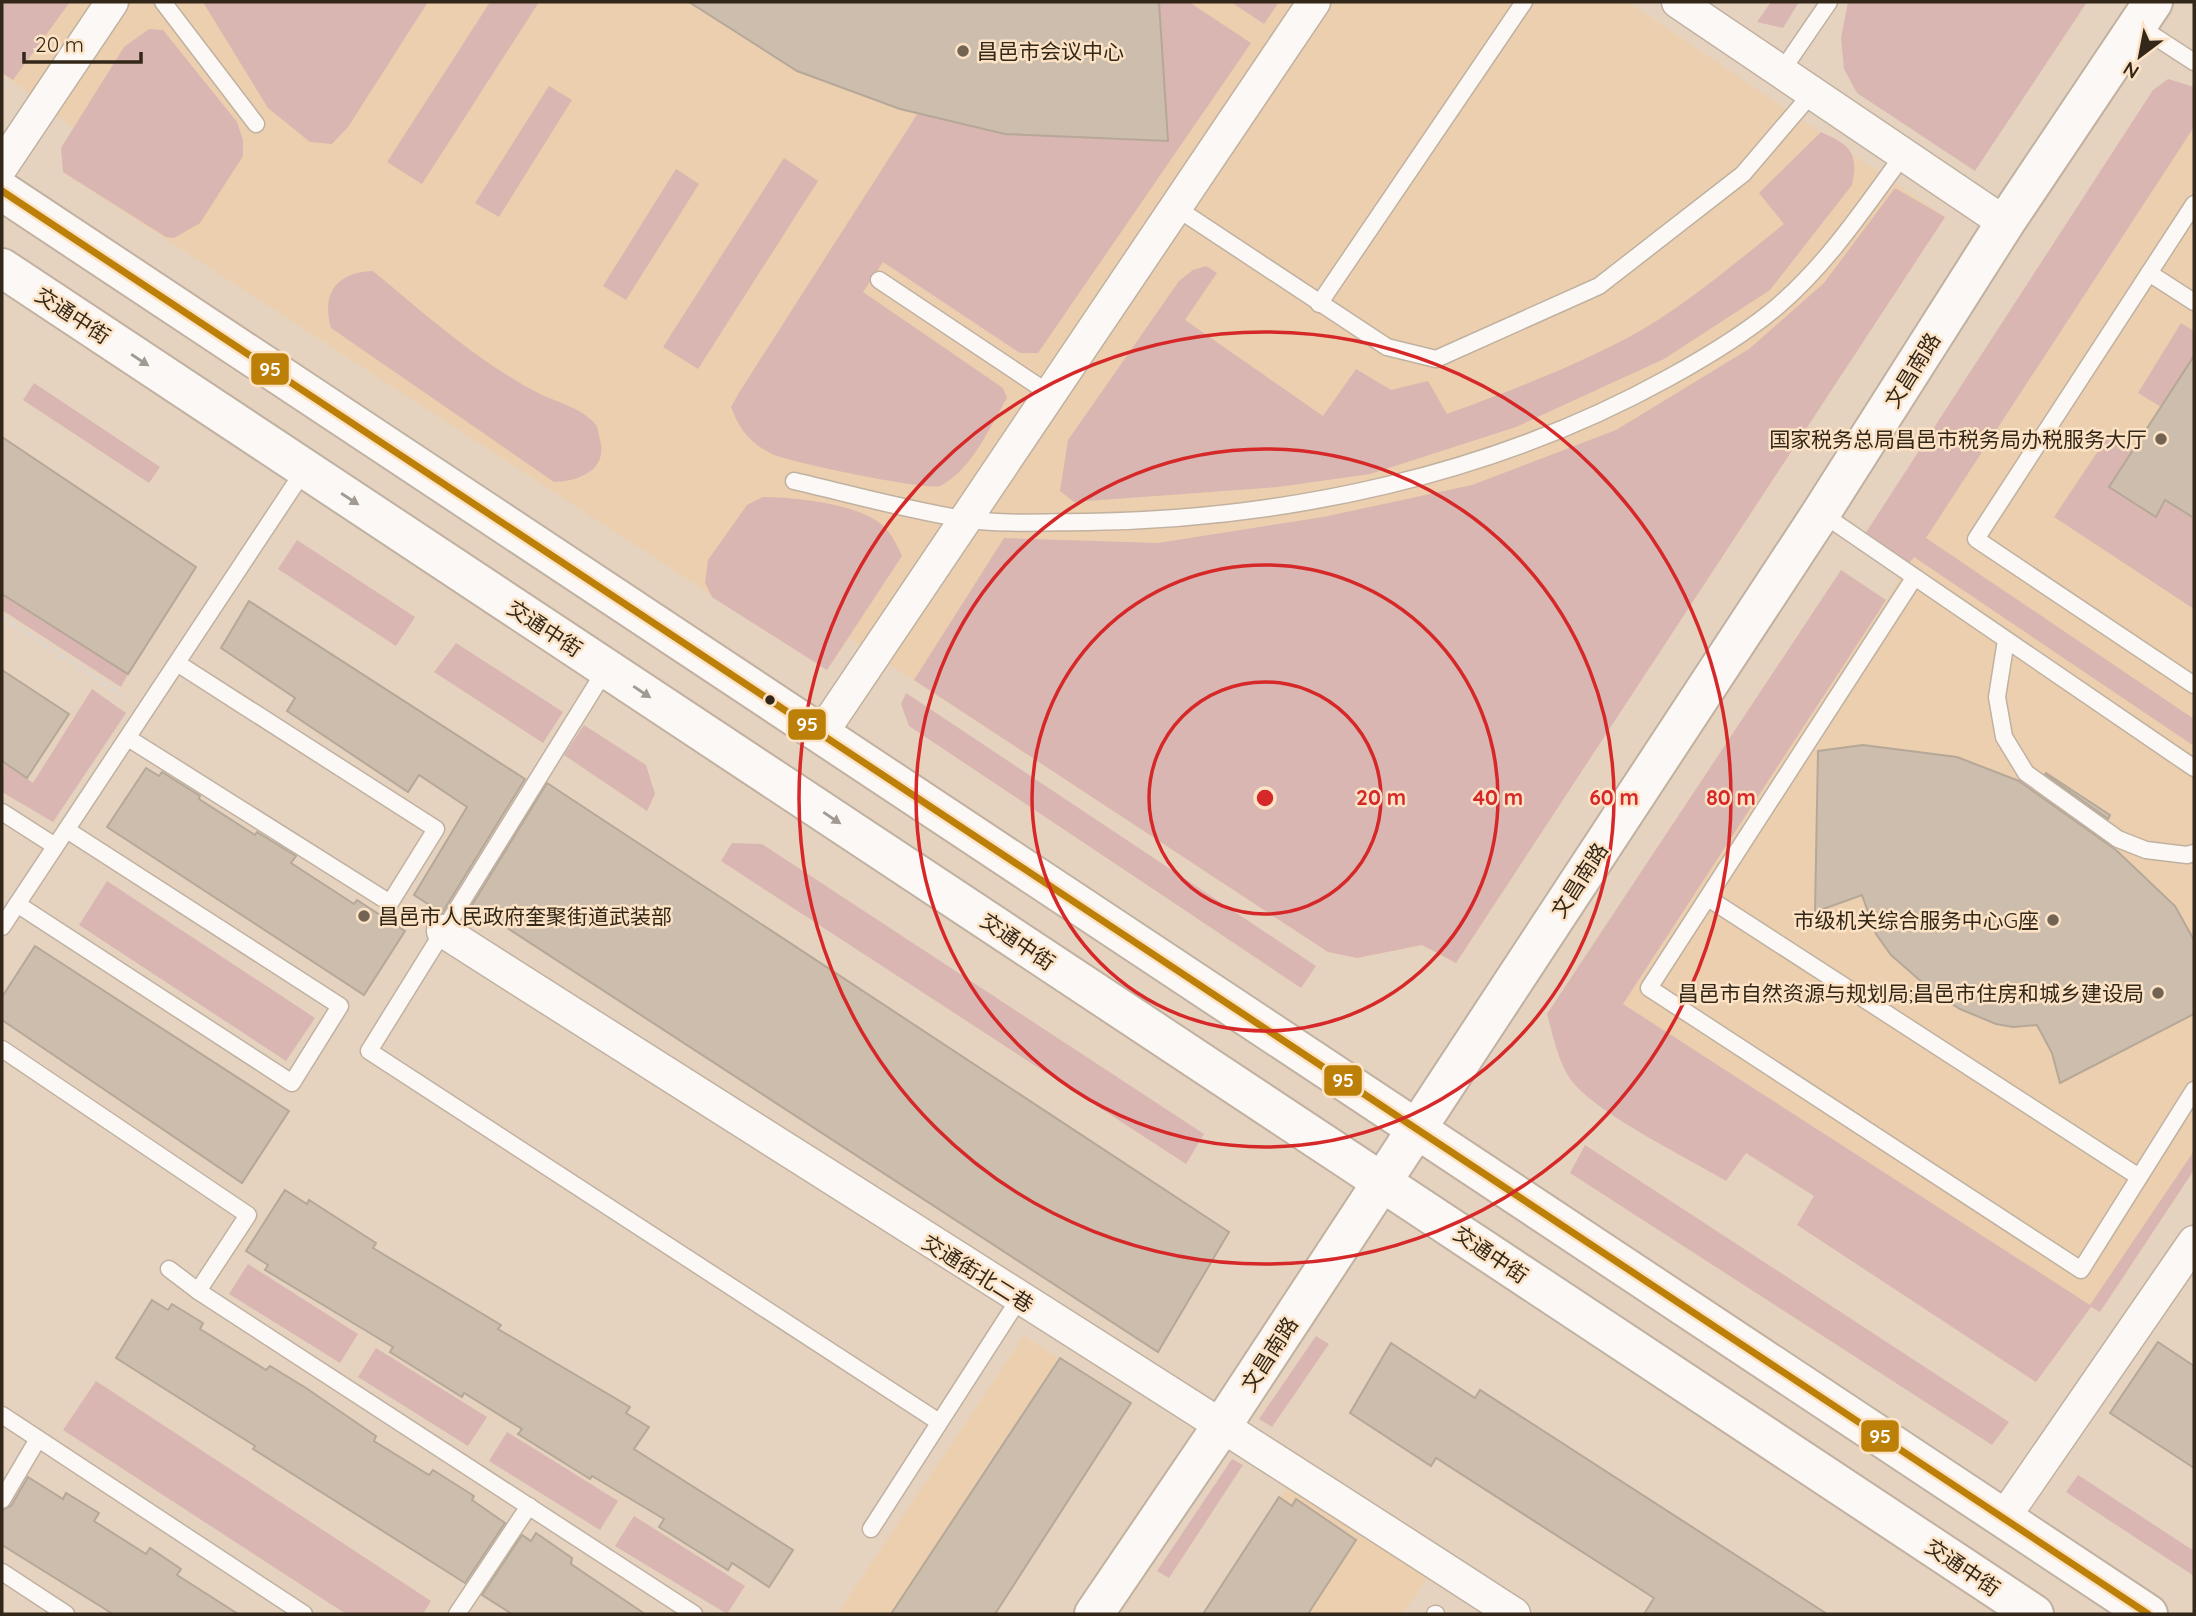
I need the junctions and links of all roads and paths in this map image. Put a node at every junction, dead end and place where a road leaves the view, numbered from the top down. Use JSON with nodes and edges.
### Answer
{"nodes":[{"id":1,"x":112,"y":2,"type":"edge"},
{"id":2,"x":163,"y":2,"type":"edge"},
{"id":3,"x":1314,"y":2,"type":"edge"},
{"id":4,"x":1524,"y":2,"type":"edge"},
{"id":5,"x":1678,"y":2,"type":"edge"},
{"id":6,"x":1829,"y":2,"type":"edge"},
{"id":7,"x":2145,"y":14,"type":"edge"},
{"id":8,"x":2194,"y":62,"type":"edge"},
{"id":9,"x":1781,"y":72,"type":"junction"},
{"id":10,"x":1813,"y":92,"type":"junction"},
{"id":11,"x":256,"y":124,"type":"dead end"},
{"id":12,"x":1904,"y":154,"type":"junction"},
{"id":13,"x":2,"y":166,"type":"edge"},
{"id":14,"x":2,"y":191,"type":"edge"},
{"id":15,"x":2194,"y":204,"type":"edge"},
{"id":16,"x":1175,"y":207,"type":"junction"},
{"id":17,"x":2005,"y":223,"type":"junction"},
{"id":18,"x":2,"y":268,"type":"edge"},
{"id":19,"x":2149,"y":273,"type":"junction"},
{"id":20,"x":879,"y":280,"type":"dead end"},
{"id":21,"x":2194,"y":302,"type":"edge"},
{"id":22,"x":1320,"y":304,"type":"junction"},
{"id":23,"x":1050,"y":394,"type":"junction"},
{"id":24,"x":305,"y":469,"type":"junction"},
{"id":25,"x":794,"y":481,"type":"dead end"},
{"id":26,"x":1821,"y":513,"type":"junction"},
{"id":27,"x":965,"y":519,"type":"junction"},
{"id":28,"x":1914,"y":579,"type":"junction"},
{"id":29,"x":2,"y":617,"type":"edge"},
{"id":30,"x":2006,"y":640,"type":"junction"},
{"id":31,"x":177,"y":663,"type":"junction"},
{"id":32,"x":606,"y":668,"type":"junction"},
{"id":33,"x":2194,"y":685,"type":"edge"},
{"id":34,"x":146,"y":710,"type":"junction"},
{"id":35,"x":821,"y":734,"type":"junction"},
{"id":36,"x":128,"y":738,"type":"junction"},
{"id":37,"x":2194,"y":768,"type":"edge"},
{"id":38,"x":2,"y":811,"type":"edge"},
{"id":39,"x":66,"y":830,"type":"junction"},
{"id":40,"x":55,"y":846,"type":"junction"},
{"id":41,"x":2194,"y":853,"type":"edge"},
{"id":42,"x":1708,"y":898,"type":"junction"},
{"id":43,"x":17,"y":904,"type":"junction"},
{"id":44,"x":2,"y":927,"type":"edge"},
{"id":45,"x":443,"y":931,"type":"junction"},
{"id":46,"x":2,"y":1049,"type":"edge"},
{"id":47,"x":2194,"y":1090,"type":"edge"},
{"id":48,"x":1415,"y":1128,"type":"junction"},
{"id":49,"x":2139,"y":1177,"type":"junction"},
{"id":50,"x":1380,"y":1181,"type":"junction"},
{"id":51,"x":2194,"y":1242,"type":"edge"},
{"id":52,"x":169,"y":1269,"type":"dead end"},
{"id":53,"x":198,"y":1291,"type":"junction"},
{"id":54,"x":1019,"y":1299,"type":"junction"},
{"id":55,"x":2,"y":1415,"type":"edge"},
{"id":56,"x":939,"y":1422,"type":"junction"},
{"id":57,"x":1223,"y":1424,"type":"junction"},
{"id":58,"x":38,"y":1439,"type":"junction"},
{"id":59,"x":2,"y":1500,"type":"edge"},
{"id":60,"x":529,"y":1506,"type":"junction"},
{"id":61,"x":2003,"y":1519,"type":"junction"},
{"id":62,"x":871,"y":1529,"type":"dead end"},
{"id":63,"x":2,"y":1573,"type":"edge"},
{"id":64,"x":66,"y":1614,"type":"edge"},
{"id":65,"x":304,"y":1614,"type":"edge"},
{"id":66,"x":457,"y":1614,"type":"edge"},
{"id":67,"x":694,"y":1614,"type":"edge"},
{"id":68,"x":1094,"y":1614,"type":"edge"},
{"id":69,"x":1514,"y":1614,"type":"edge"},
{"id":70,"x":2034,"y":1614,"type":"edge"},
{"id":71,"x":2148,"y":1614,"type":"edge"}],
"edges":[{"from":1,"to":13,"type":"street"},
{"from":2,"to":11,"type":"lane"},
{"from":3,"to":16,"type":"street"},
{"from":4,"to":22,"type":"lane"},
{"from":5,"to":9,"type":"street"},
{"from":6,"to":9,"type":"lane"},
{"from":7,"to":8,"type":"lane"},
{"from":7,"to":17,"type":"main road","name":"文昌南路"},
{"from":9,"to":10,"type":"street"},
{"from":10,"to":12,"type":"street"},
{"from":10,"to":22,"type":"lane"},
{"from":12,"to":17,"type":"street"},
{"from":12,"to":27,"type":"lane"},
{"from":14,"to":35,"type":"main road"},
{"from":15,"to":19,"type":"lane"},
{"from":16,"to":22,"type":"lane"},
{"from":16,"to":23,"type":"street"},
{"from":17,"to":26,"type":"main road","name":"文昌南路"},
{"from":18,"to":24,"type":"main road","name":"交通中街","one_way":true},
{"from":19,"to":21,"type":"lane"},
{"from":19,"to":33,"type":"lane"},
{"from":20,"to":23,"type":"lane"},
{"from":23,"to":27,"type":"street"},
{"from":24,"to":31,"type":"lane"},
{"from":24,"to":32,"type":"main road","name":"交通中街","one_way":true},
{"from":25,"to":27,"type":"lane"},
{"from":26,"to":28,"type":"lane"},
{"from":26,"to":48,"type":"main road","name":"文昌南路"},
{"from":27,"to":35,"type":"street"},
{"from":28,"to":30,"type":"lane"},
{"from":28,"to":42,"type":"lane"},
{"from":29,"to":34,"type":"path"},
{"from":30,"to":37,"type":"lane"},
{"from":30,"to":41,"type":"lane"},
{"from":31,"to":34,"type":"lane"},
{"from":31,"to":36,"type":"lane"},
{"from":32,"to":45,"type":"lane"},
{"from":32,"to":50,"type":"main road","name":"交通中街","one_way":true},
{"from":34,"to":36,"type":"lane"},
{"from":35,"to":48,"type":"main road"},
{"from":36,"to":39,"type":"lane"},
{"from":38,"to":40,"type":"lane"},
{"from":39,"to":40,"type":"lane"},
{"from":39,"to":43,"type":"lane"},
{"from":40,"to":43,"type":"lane"},
{"from":42,"to":49,"type":"lane"},
{"from":42,"to":49,"type":"lane"},
{"from":43,"to":44,"type":"lane"},
{"from":45,"to":54,"type":"street","name":"交通街北二巷"},
{"from":45,"to":56,"type":"lane"},
{"from":46,"to":53,"type":"lane"},
{"from":47,"to":49,"type":"lane"},
{"from":48,"to":50,"type":"main road","name":"文昌南路"},
{"from":48,"to":61,"type":"main road"},
{"from":50,"to":57,"type":"main road","name":"文昌南路"},
{"from":50,"to":70,"type":"main road","name":"交通中街"},
{"from":51,"to":61,"type":"street"},
{"from":52,"to":53,"type":"lane"},
{"from":53,"to":60,"type":"lane"},
{"from":54,"to":56,"type":"lane"},
{"from":54,"to":57,"type":"street","name":"交通街北二巷"},
{"from":55,"to":58,"type":"lane"},
{"from":56,"to":62,"type":"lane"},
{"from":57,"to":68,"type":"main road","name":"文昌南路"},
{"from":57,"to":69,"type":"street","name":"交通街北二巷"},
{"from":58,"to":59,"type":"lane"},
{"from":58,"to":65,"type":"lane"},
{"from":60,"to":66,"type":"lane"},
{"from":60,"to":67,"type":"lane"},
{"from":61,"to":71,"type":"main road"},
{"from":63,"to":64,"type":"lane"}]}
